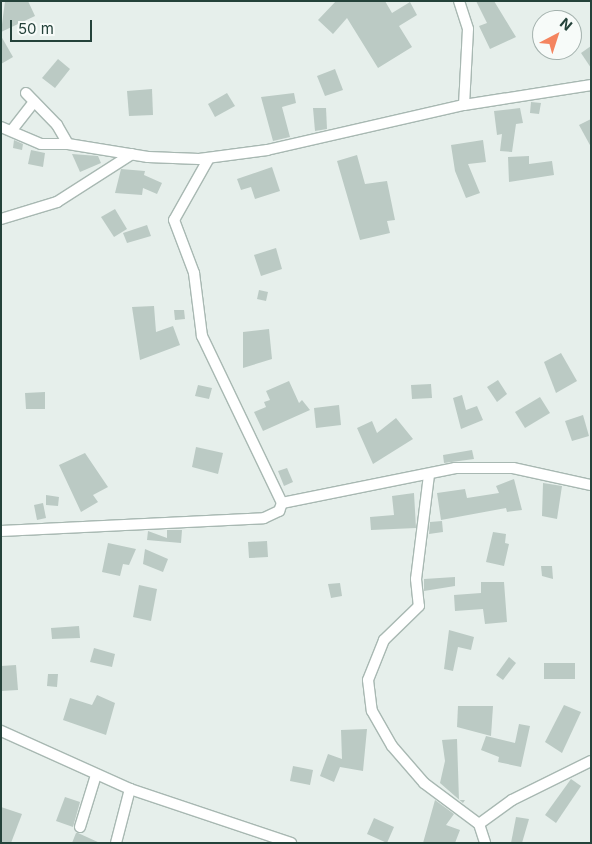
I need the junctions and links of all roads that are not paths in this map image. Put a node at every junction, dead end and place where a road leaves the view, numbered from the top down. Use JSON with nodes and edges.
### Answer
{"nodes":[{"id":1,"x":459,"y":1,"type":"edge"},
{"id":2,"x":591,"y":85,"type":"edge"},
{"id":3,"x":26,"y":93,"type":"dead end"},
{"id":4,"x":34,"y":102,"type":"junction"},
{"id":5,"x":464,"y":104,"type":"junction"},
{"id":6,"x":6,"y":128,"type":"edge"},
{"id":7,"x":68,"y":144,"type":"junction"},
{"id":8,"x":132,"y":154,"type":"junction"},
{"id":9,"x":209,"y":158,"type":"junction"},
{"id":10,"x":1,"y":219,"type":"edge"},
{"id":11,"x":429,"y":475,"type":"junction"},
{"id":12,"x":591,"y":485,"type":"edge"},
{"id":13,"x":282,"y":502,"type":"junction"},
{"id":14,"x":1,"y":531,"type":"edge"},
{"id":15,"x":1,"y":731,"type":"edge"},
{"id":16,"x":591,"y":761,"type":"edge"},
{"id":17,"x":96,"y":775,"type":"junction"},
{"id":18,"x":130,"y":789,"type":"junction"},
{"id":19,"x":479,"y":824,"type":"junction"},
{"id":20,"x":80,"y":828,"type":"dead end"},
{"id":21,"x":116,"y":843,"type":"edge"},
{"id":22,"x":291,"y":843,"type":"edge"},
{"id":23,"x":485,"y":843,"type":"edge"}],
"edges":[{"from":1,"to":5,"type":"street"},
{"from":2,"to":5,"type":"street"},
{"from":3,"to":4,"type":"street"},
{"from":4,"to":6,"type":"street"},
{"from":4,"to":7,"type":"street"},
{"from":5,"to":9,"type":"street"},
{"from":6,"to":7,"type":"street"},
{"from":7,"to":8,"type":"street"},
{"from":8,"to":9,"type":"street"},
{"from":8,"to":10,"type":"street"},
{"from":9,"to":13,"type":"street"},
{"from":11,"to":12,"type":"street"},
{"from":11,"to":13,"type":"street"},
{"from":11,"to":19,"type":"street"},
{"from":13,"to":14,"type":"street"},
{"from":15,"to":17,"type":"street"},
{"from":16,"to":19,"type":"street"},
{"from":17,"to":18,"type":"street"},
{"from":17,"to":20,"type":"street"},
{"from":18,"to":21,"type":"street"},
{"from":18,"to":22,"type":"street"},
{"from":19,"to":23,"type":"street"}]}
